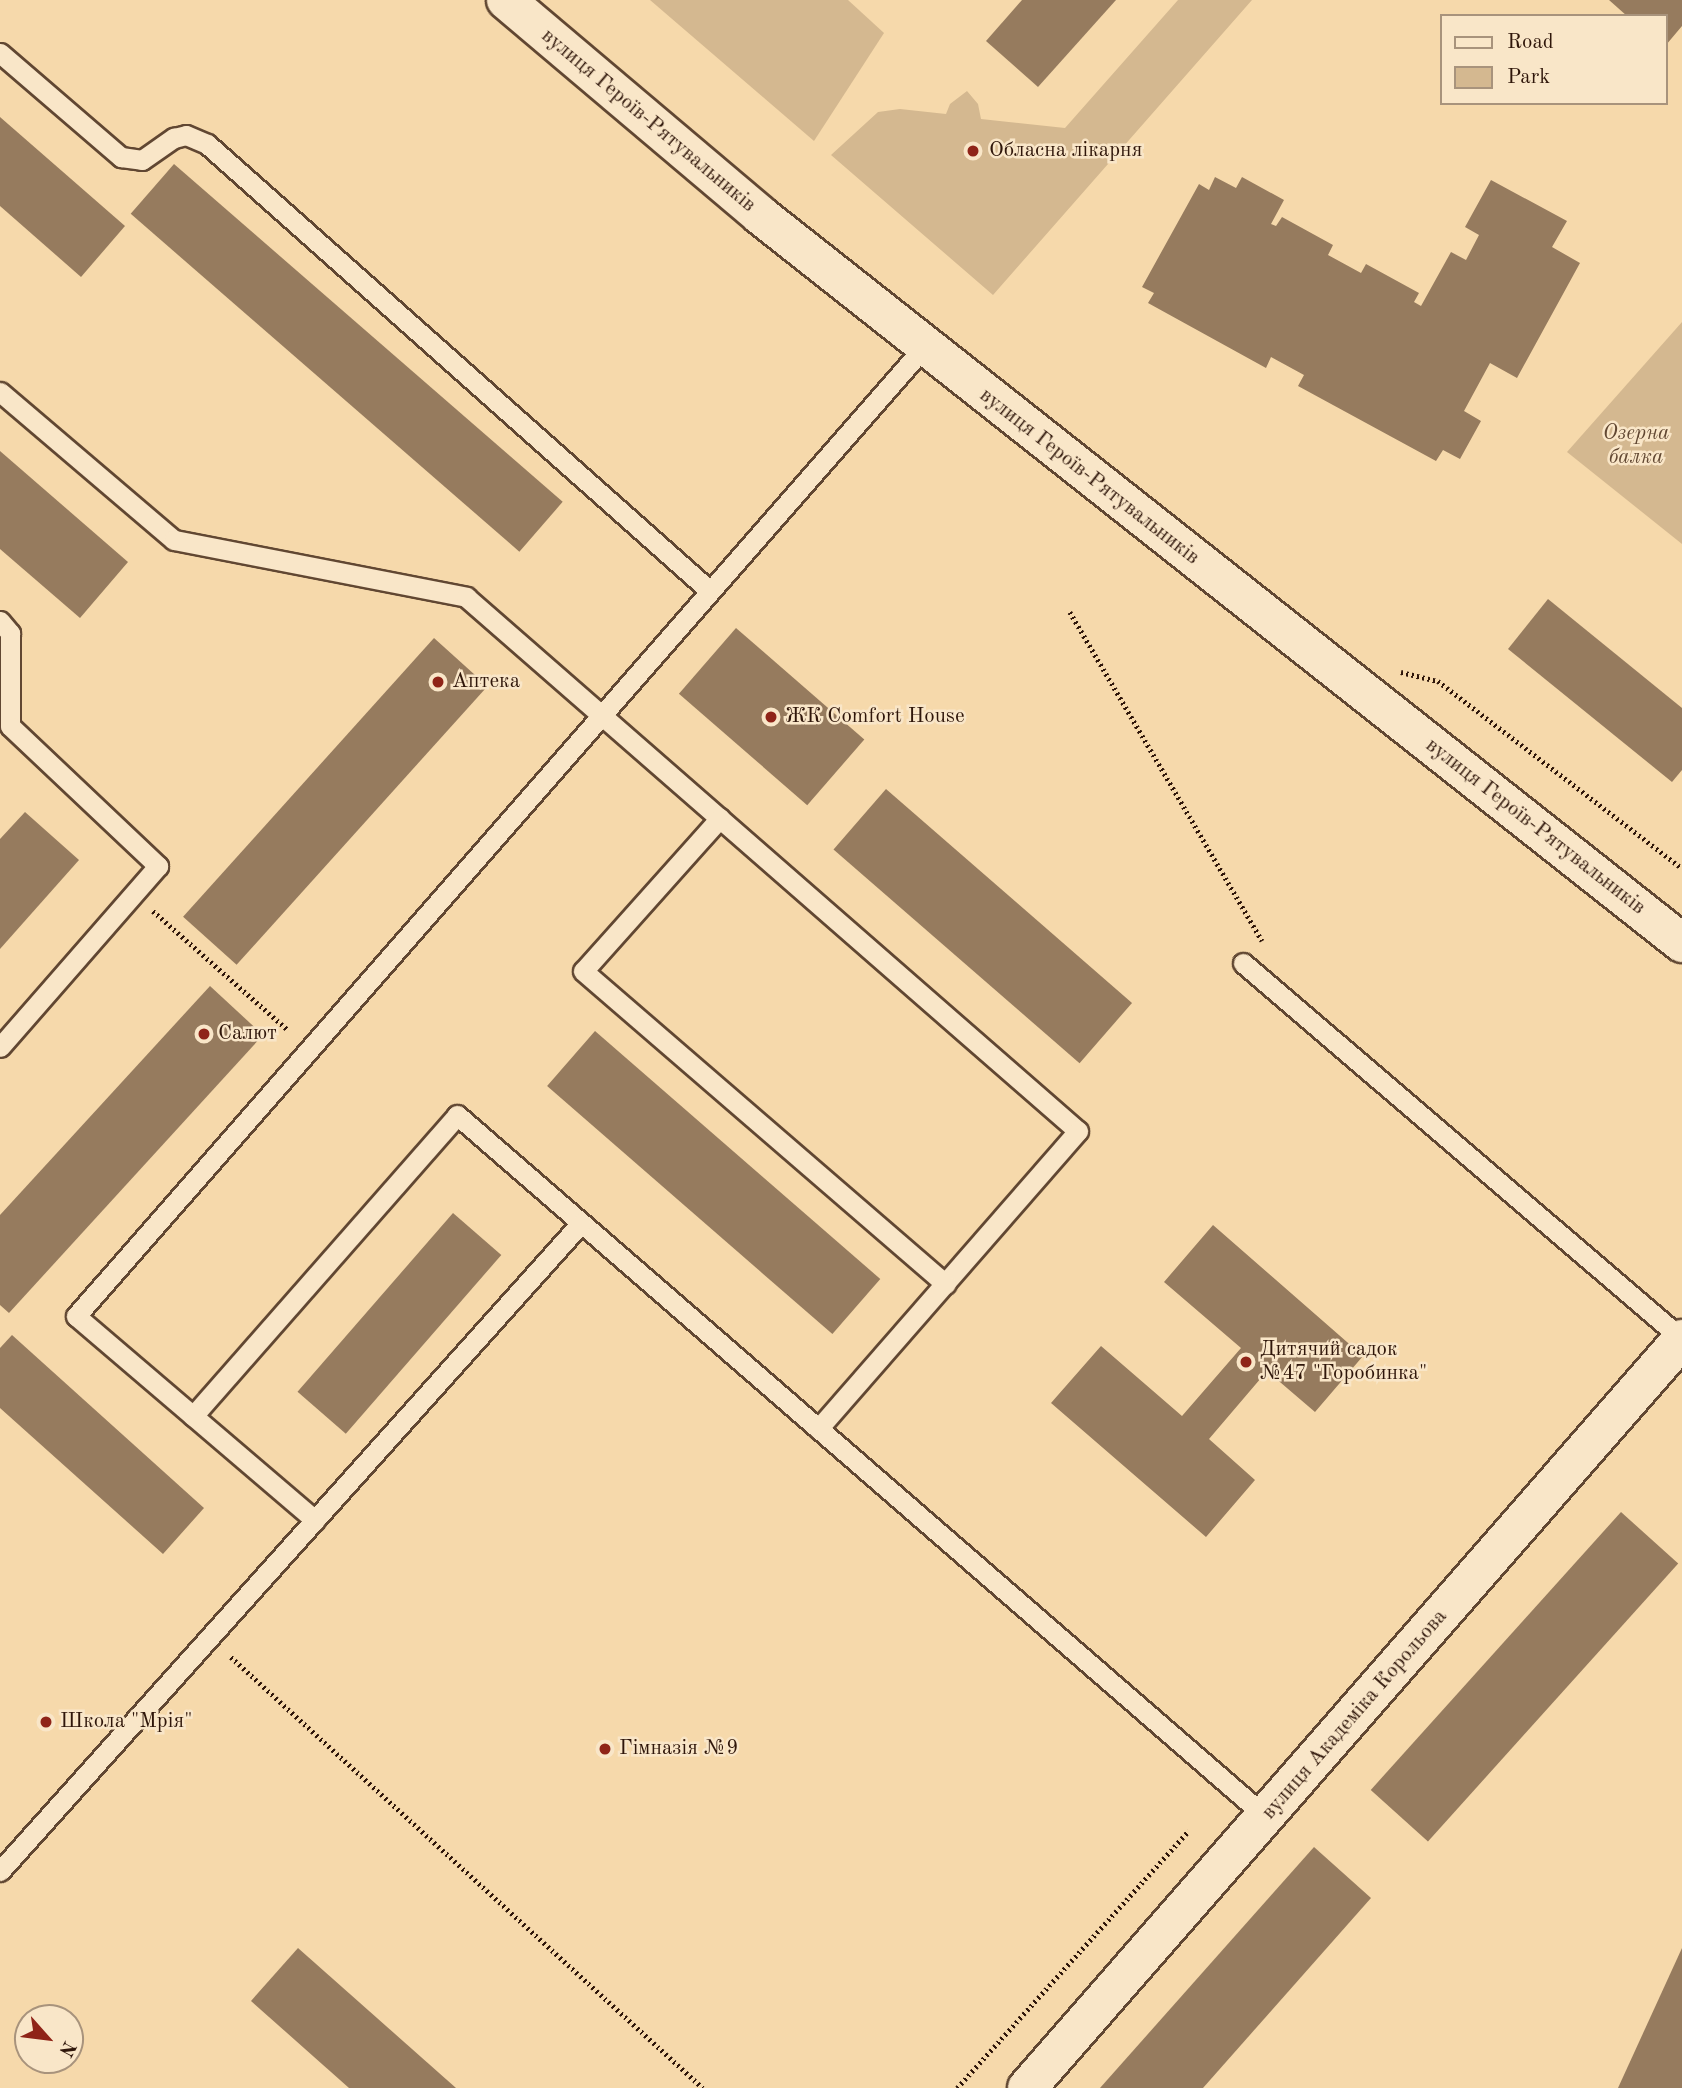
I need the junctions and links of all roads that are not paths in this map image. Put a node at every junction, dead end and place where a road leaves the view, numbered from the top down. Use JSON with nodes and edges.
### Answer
{"nodes":[{"id":1,"x":506,"y":0,"type":"edge"},
{"id":2,"x":0,"y":53,"type":"edge"},
{"id":3,"x":924,"y":346,"type":"junction"},
{"id":4,"x":0,"y":392,"type":"edge"},
{"id":5,"x":710,"y":591,"type":"junction"},
{"id":6,"x":0,"y":621,"type":"edge"},
{"id":7,"x":602,"y":715,"type":"junction"},
{"id":8,"x":5,"y":731,"type":"edge"},
{"id":9,"x":720,"y":818,"type":"junction"},
{"id":10,"x":1682,"y":943,"type":"edge"},
{"id":11,"x":1243,"y":963,"type":"dead end"},
{"id":12,"x":0,"y":1047,"type":"edge"},
{"id":13,"x":581,"y":1223,"type":"junction"},
{"id":14,"x":944,"y":1284,"type":"junction"},
{"id":15,"x":1682,"y":1339,"type":"edge"},
{"id":16,"x":193,"y":1416,"type":"junction"},
{"id":17,"x":818,"y":1429,"type":"junction"},
{"id":18,"x":315,"y":1520,"type":"junction"},
{"id":19,"x":1266,"y":1817,"type":"junction"},
{"id":20,"x":0,"y":1871,"type":"edge"},
{"id":21,"x":1027,"y":2088,"type":"edge"}],
"edges":[{"from":1,"to":3,"type":"main road","name":"вулиця Героїв-Рятувальників"},
{"from":2,"to":5,"type":"lane"},
{"from":3,"to":5,"type":"lane"},
{"from":3,"to":10,"type":"main road","name":"вулиця Героїв-Рятувальників"},
{"from":4,"to":7,"type":"lane"},
{"from":5,"to":7,"type":"lane"},
{"from":6,"to":8,"type":"lane"},
{"from":7,"to":9,"type":"lane"},
{"from":7,"to":16,"type":"lane"},
{"from":8,"to":12,"type":"lane"},
{"from":9,"to":14,"type":"lane"},
{"from":9,"to":14,"type":"lane"},
{"from":11,"to":15,"type":"lane"},
{"from":13,"to":16,"type":"lane"},
{"from":13,"to":17,"type":"lane"},
{"from":13,"to":18,"type":"lane"},
{"from":14,"to":17,"type":"lane"},
{"from":15,"to":19,"type":"main road","name":"вулиця Академіка Корольова"},
{"from":16,"to":18,"type":"lane"},
{"from":17,"to":19,"type":"lane"},
{"from":18,"to":20,"type":"lane"},
{"from":19,"to":21,"type":"main road","name":"вулиця Академіка Корольова"}]}
